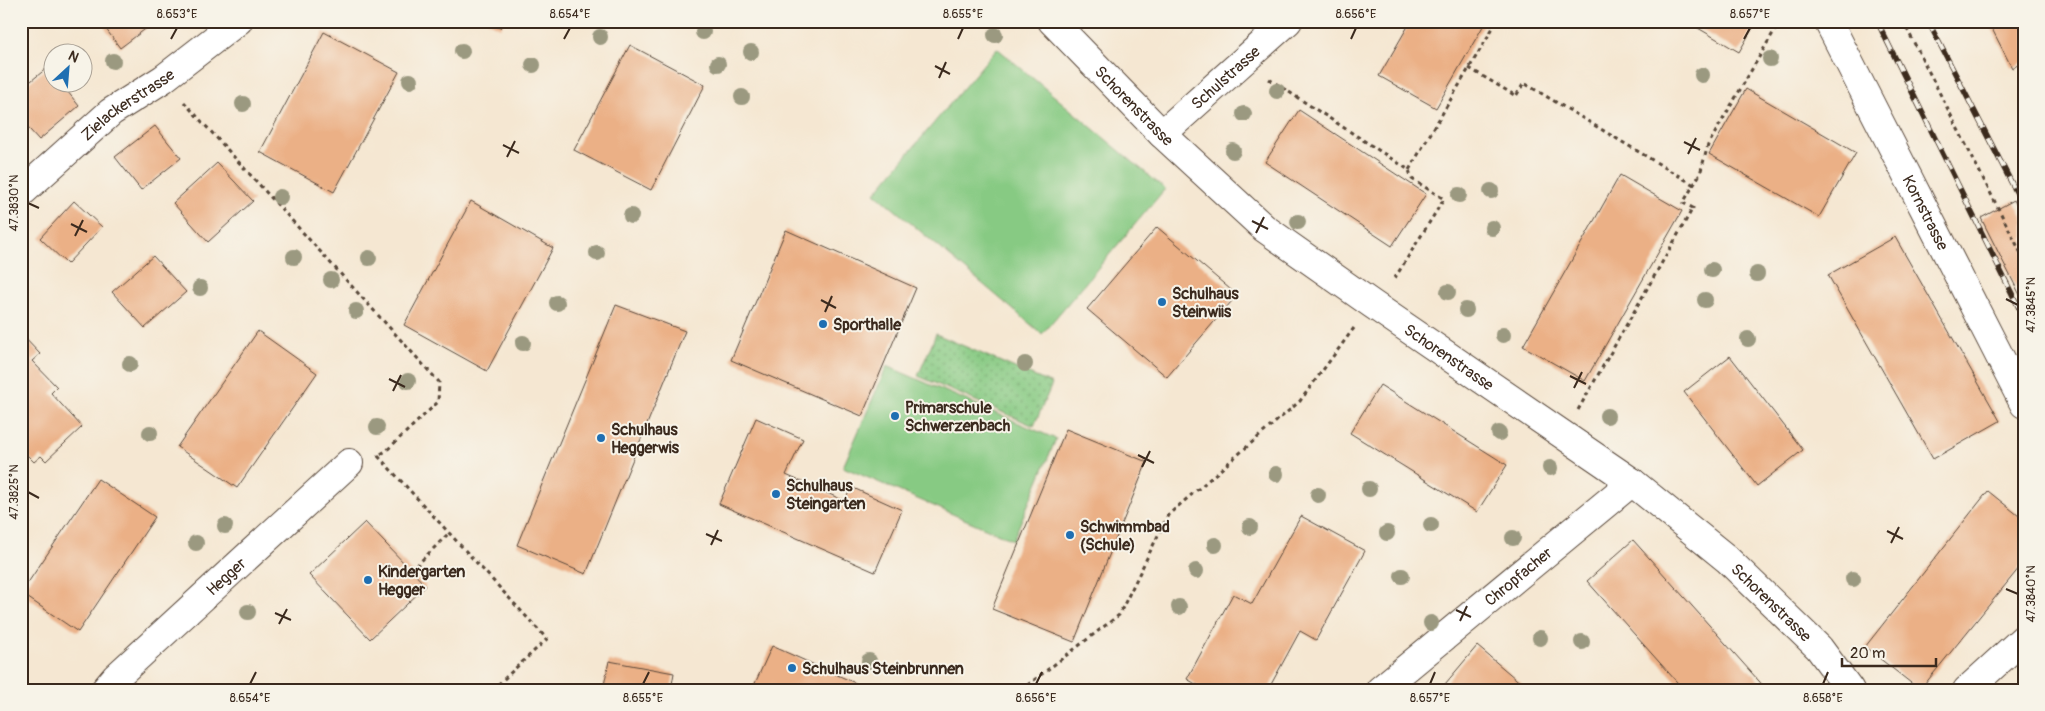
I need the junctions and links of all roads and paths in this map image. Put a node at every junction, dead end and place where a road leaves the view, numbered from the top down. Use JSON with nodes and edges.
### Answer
{"nodes":[{"id":1,"x":238,"y":21,"type":"edge"},
{"id":2,"x":1052,"y":21,"type":"edge"},
{"id":3,"x":1288,"y":21,"type":"edge"},
{"id":4,"x":1496,"y":21,"type":"edge"},
{"id":5,"x":1780,"y":21,"type":"edge"},
{"id":6,"x":1828,"y":21,"type":"edge"},
{"id":7,"x":1903,"y":21,"type":"edge"},
{"id":8,"x":1242,"y":62,"type":"junction"},
{"id":9,"x":1469,"y":68,"type":"junction"},
{"id":10,"x":163,"y":79,"type":"junction"},
{"id":11,"x":1162,"y":134,"type":"junction"},
{"id":12,"x":1409,"y":170,"type":"junction"},
{"id":13,"x":1694,"y":185,"type":"junction"},
{"id":14,"x":21,"y":194,"type":"edge"},
{"id":15,"x":2024,"y":259,"type":"edge"},
{"id":16,"x":1372,"y":304,"type":"junction"},
{"id":17,"x":2024,"y":404,"type":"edge"},
{"id":18,"x":1563,"y":436,"type":"junction"},
{"id":19,"x":378,"y":455,"type":"junction"},
{"id":20,"x":349,"y":463,"type":"joint"},
{"id":21,"x":1632,"y":482,"type":"junction"},
{"id":22,"x":449,"y":534,"type":"junction"},
{"id":23,"x":416,"y":566,"type":"dead end"},
{"id":24,"x":2024,"y":638,"type":"edge"},
{"id":25,"x":105,"y":690,"type":"edge"},
{"id":26,"x":492,"y":690,"type":"edge"},
{"id":27,"x":1021,"y":690,"type":"edge"},
{"id":28,"x":1380,"y":690,"type":"edge"},
{"id":29,"x":1850,"y":690,"type":"edge"},
{"id":30,"x":1967,"y":690,"type":"edge"}],
"edges":[{"from":1,"to":10,"type":"street","name":"Zielackerstrasse"},
{"from":2,"to":11,"type":"street","name":"Schorenstrasse"},
{"from":3,"to":8,"type":"street","name":"Schulstrasse"},
{"from":4,"to":9,"type":"path"},
{"from":5,"to":13,"type":"path"},
{"from":6,"to":17,"type":"street","name":"Kornstrasse"},
{"from":7,"to":15,"type":"path"},
{"from":8,"to":11,"type":"street","name":"Schulstrasse"},
{"from":8,"to":12,"type":"path"},
{"from":9,"to":12,"type":"path"},
{"from":9,"to":13,"type":"path"},
{"from":10,"to":14,"type":"street","name":"Zielackerstrasse"},
{"from":10,"to":19,"type":"path"},
{"from":11,"to":16,"type":"street","name":"Schorenstrasse"},
{"from":12,"to":16,"type":"path"},
{"from":13,"to":18,"type":"path"},
{"from":16,"to":18,"type":"street","name":"Schorenstrasse"},
{"from":16,"to":27,"type":"path"},
{"from":18,"to":21,"type":"street","name":"Schorenstrasse"},
{"from":19,"to":20,"type":"path"},
{"from":19,"to":22,"type":"path"},
{"from":20,"to":25,"type":"street","name":"Hegger"},
{"from":21,"to":28,"type":"street","name":"Chropfacher"},
{"from":21,"to":29,"type":"street","name":"Schorenstrasse"},
{"from":22,"to":23,"type":"path"},
{"from":22,"to":26,"type":"path"},
{"from":24,"to":30,"type":"street"}]}
